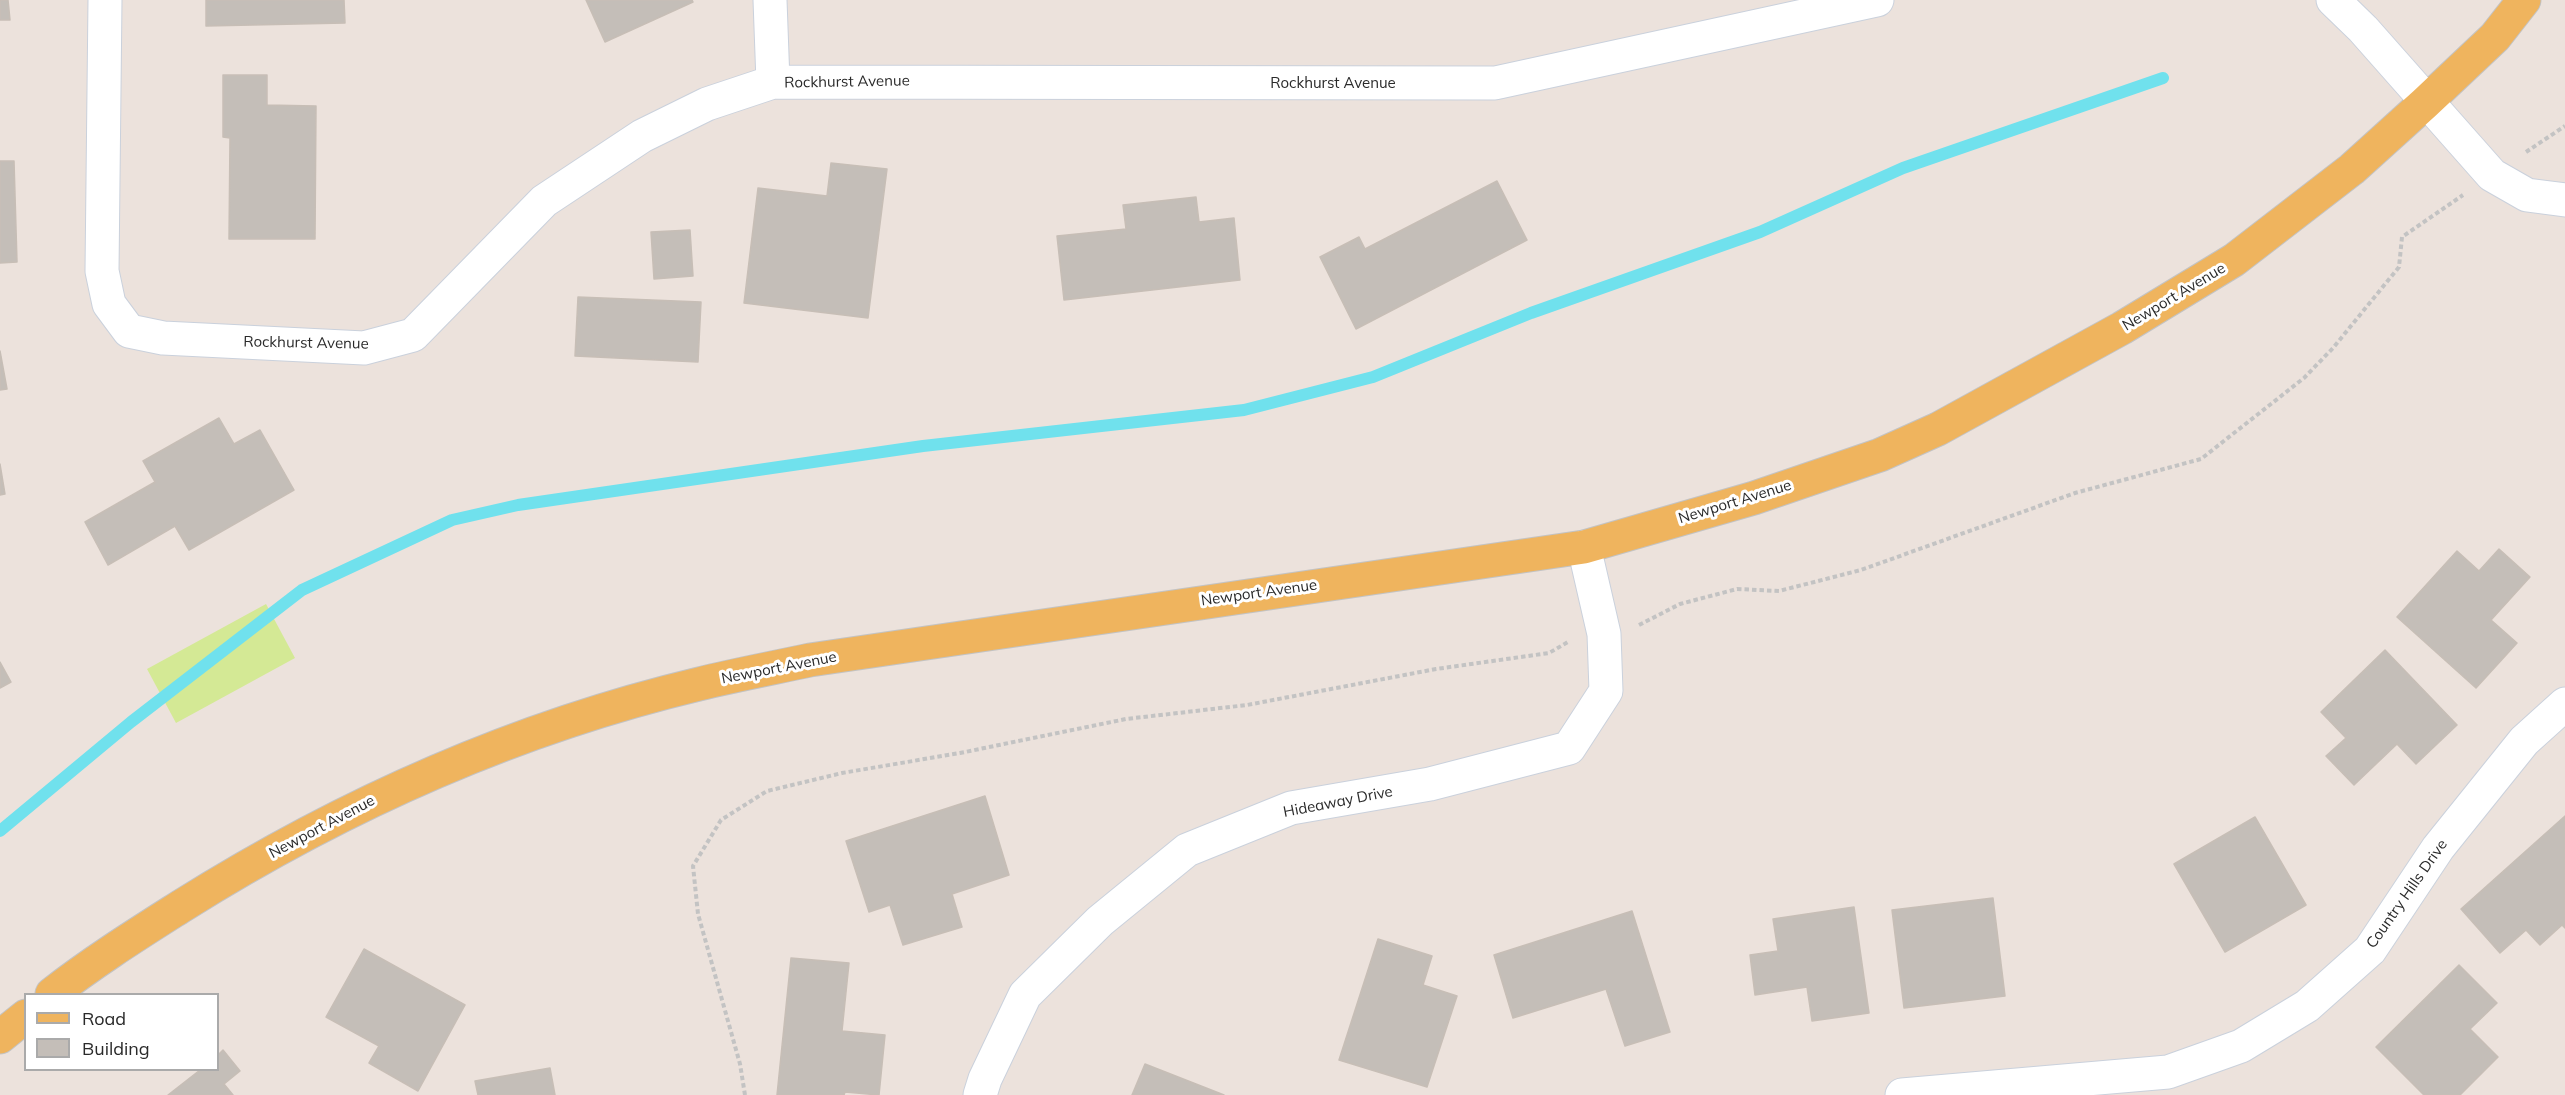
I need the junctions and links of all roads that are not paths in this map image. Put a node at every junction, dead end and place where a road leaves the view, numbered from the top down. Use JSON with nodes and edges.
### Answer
{"nodes":[{"id":1,"x":105,"y":0,"type":"edge"},
{"id":2,"x":770,"y":0,"type":"edge"},
{"id":3,"x":1877,"y":0,"type":"edge"},
{"id":4,"x":2333,"y":0,"type":"edge"},
{"id":5,"x":2524,"y":0,"type":"edge"},
{"id":6,"x":773,"y":82,"type":"junction"},
{"id":7,"x":2426,"y":103,"type":"junction"},
{"id":8,"x":2565,"y":200,"type":"edge"},
{"id":9,"x":1584,"y":547,"type":"junction"},
{"id":10,"x":2565,"y":704,"type":"edge"},
{"id":11,"x":53,"y":993,"type":"edge"},
{"id":12,"x":24,"y":1018,"type":"edge"},
{"id":13,"x":0,"y":1037,"type":"edge"},
{"id":14,"x":980,"y":1095,"type":"edge"},
{"id":15,"x":1902,"y":1095,"type":"edge"}],
"edges":[{"from":1,"to":6,"type":"street","name":"Rockhurst Avenue"},
{"from":2,"to":6,"type":"street"},
{"from":3,"to":6,"type":"street","name":"Rockhurst Avenue"},
{"from":4,"to":7,"type":"street"},
{"from":5,"to":7,"type":"main road","name":"Newport Avenue"},
{"from":7,"to":8,"type":"street"},
{"from":7,"to":9,"type":"main road","name":"Newport Avenue"},
{"from":9,"to":11,"type":"main road","name":"Newport Avenue"},
{"from":9,"to":14,"type":"street","name":"Hideaway Drive"},
{"from":10,"to":15,"type":"street","name":"Country Hills Drive"},
{"from":12,"to":13,"type":"main road"}]}
